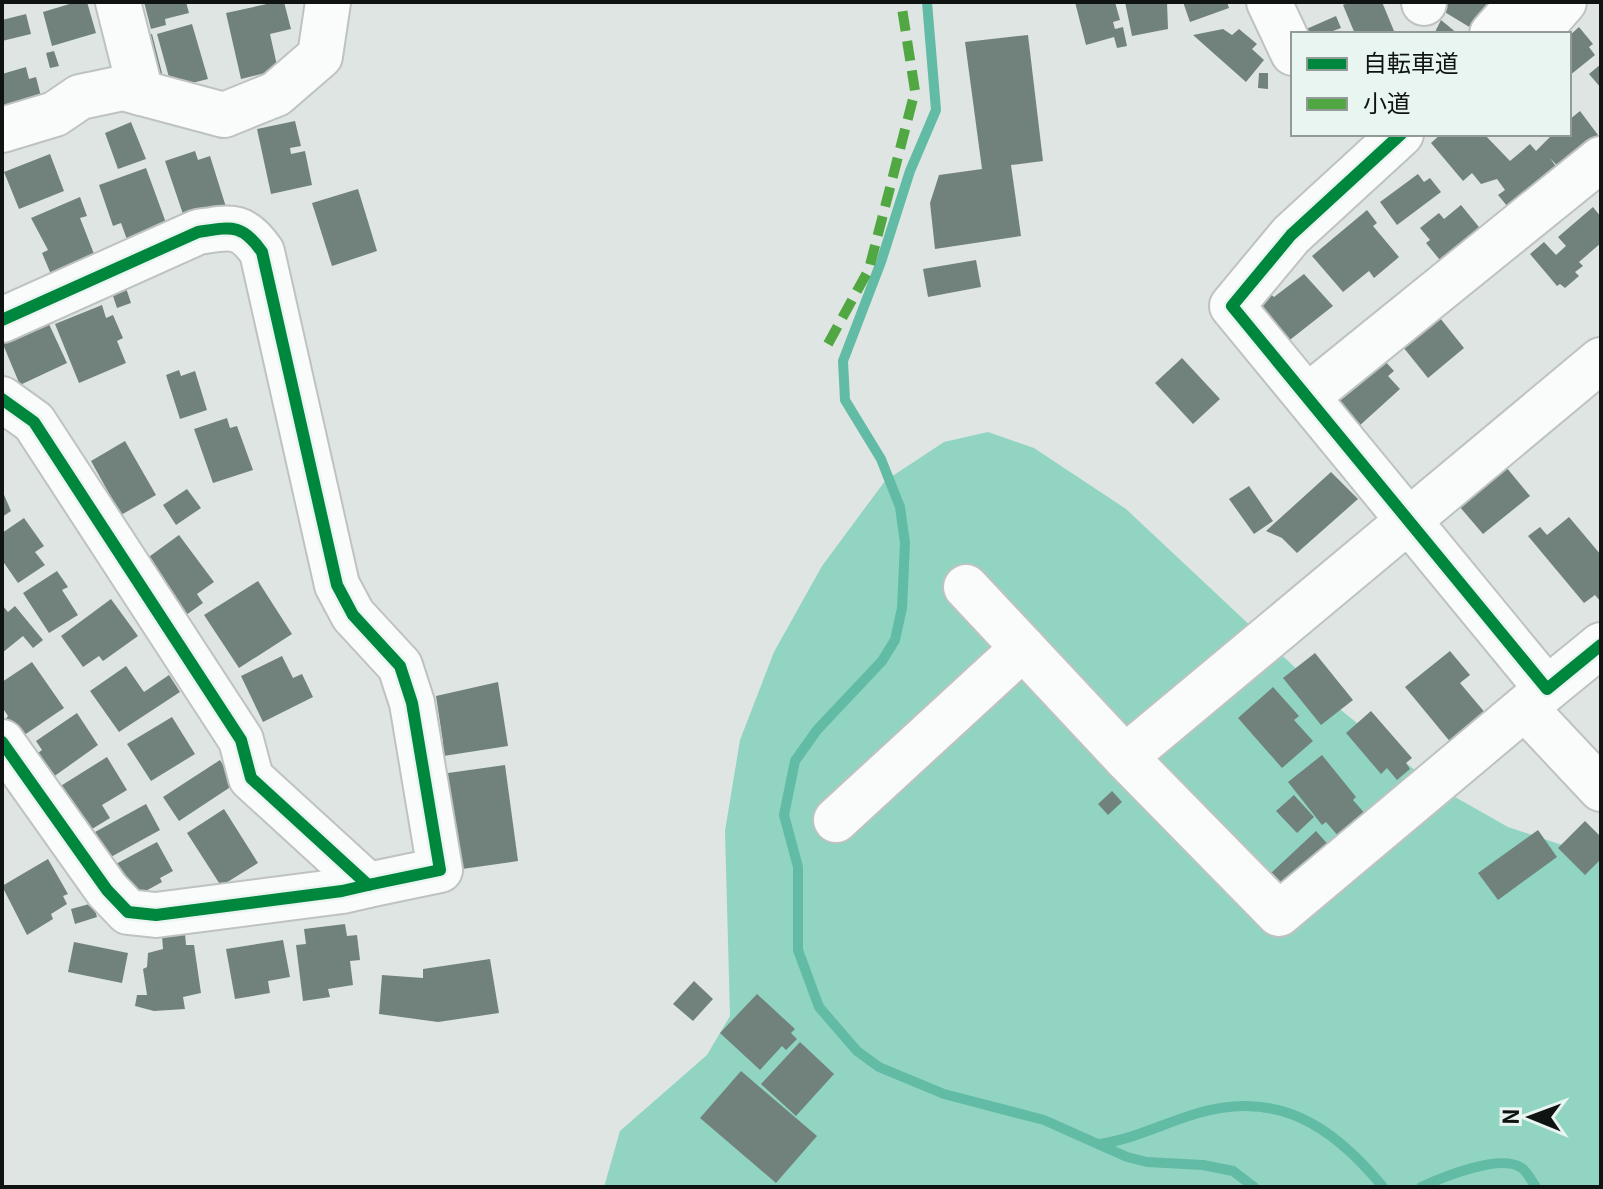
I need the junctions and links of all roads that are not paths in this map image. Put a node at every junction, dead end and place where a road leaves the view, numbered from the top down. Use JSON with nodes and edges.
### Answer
{"nodes":[{"id":1,"x":118,"y":2,"type":"edge"},
{"id":2,"x":328,"y":2,"type":"edge"},
{"id":3,"x":1269,"y":2,"type":"edge"},
{"id":4,"x":1520,"y":2,"type":"edge"},
{"id":5,"x":1564,"y":2,"type":"edge"},
{"id":6,"x":1494,"y":32,"type":"edge"},
{"id":7,"x":1538,"y":32,"type":"edge"},
{"id":8,"x":1291,"y":49,"type":"edge"},
{"id":9,"x":141,"y":93,"type":"junction"},
{"id":10,"x":2,"y":130,"type":"edge"},
{"id":11,"x":1399,"y":136,"type":"edge"},
{"id":12,"x":1601,"y":159,"type":"edge"},
{"id":13,"x":2,"y":320,"type":"edge"},
{"id":14,"x":1601,"y":360,"type":"edge"},
{"id":15,"x":1308,"y":396,"type":"junction"},
{"id":16,"x":2,"y":399,"type":"edge"},
{"id":17,"x":1409,"y":521,"type":"junction"},
{"id":18,"x":966,"y":587,"type":"dead end"},
{"id":19,"x":1601,"y":645,"type":"edge"},
{"id":20,"x":1023,"y":648,"type":"junction"},
{"id":21,"x":1536,"y":698,"type":"junction"},
{"id":22,"x":2,"y":742,"type":"edge"},
{"id":23,"x":1125,"y":757,"type":"junction"},
{"id":24,"x":1601,"y":789,"type":"edge"},
{"id":25,"x":836,"y":820,"type":"dead end"},
{"id":26,"x":368,"y":885,"type":"junction"}],
"edges":[{"from":1,"to":9,"type":"street"},
{"from":2,"to":9,"type":"street"},
{"from":3,"to":8,"type":"street"},
{"from":4,"to":6,"type":"street"},
{"from":5,"to":7,"type":"street"},
{"from":9,"to":10,"type":"street"},
{"from":11,"to":15,"type":"street"},
{"from":12,"to":15,"type":"street"},
{"from":13,"to":26,"type":"street"},
{"from":14,"to":17,"type":"street"},
{"from":15,"to":17,"type":"street"},
{"from":16,"to":26,"type":"street"},
{"from":17,"to":21,"type":"street"},
{"from":17,"to":23,"type":"street"},
{"from":18,"to":20,"type":"street"},
{"from":19,"to":21,"type":"street"},
{"from":20,"to":23,"type":"street"},
{"from":20,"to":25,"type":"street"},
{"from":21,"to":23,"type":"street"},
{"from":21,"to":24,"type":"street"},
{"from":22,"to":26,"type":"street"}]}
